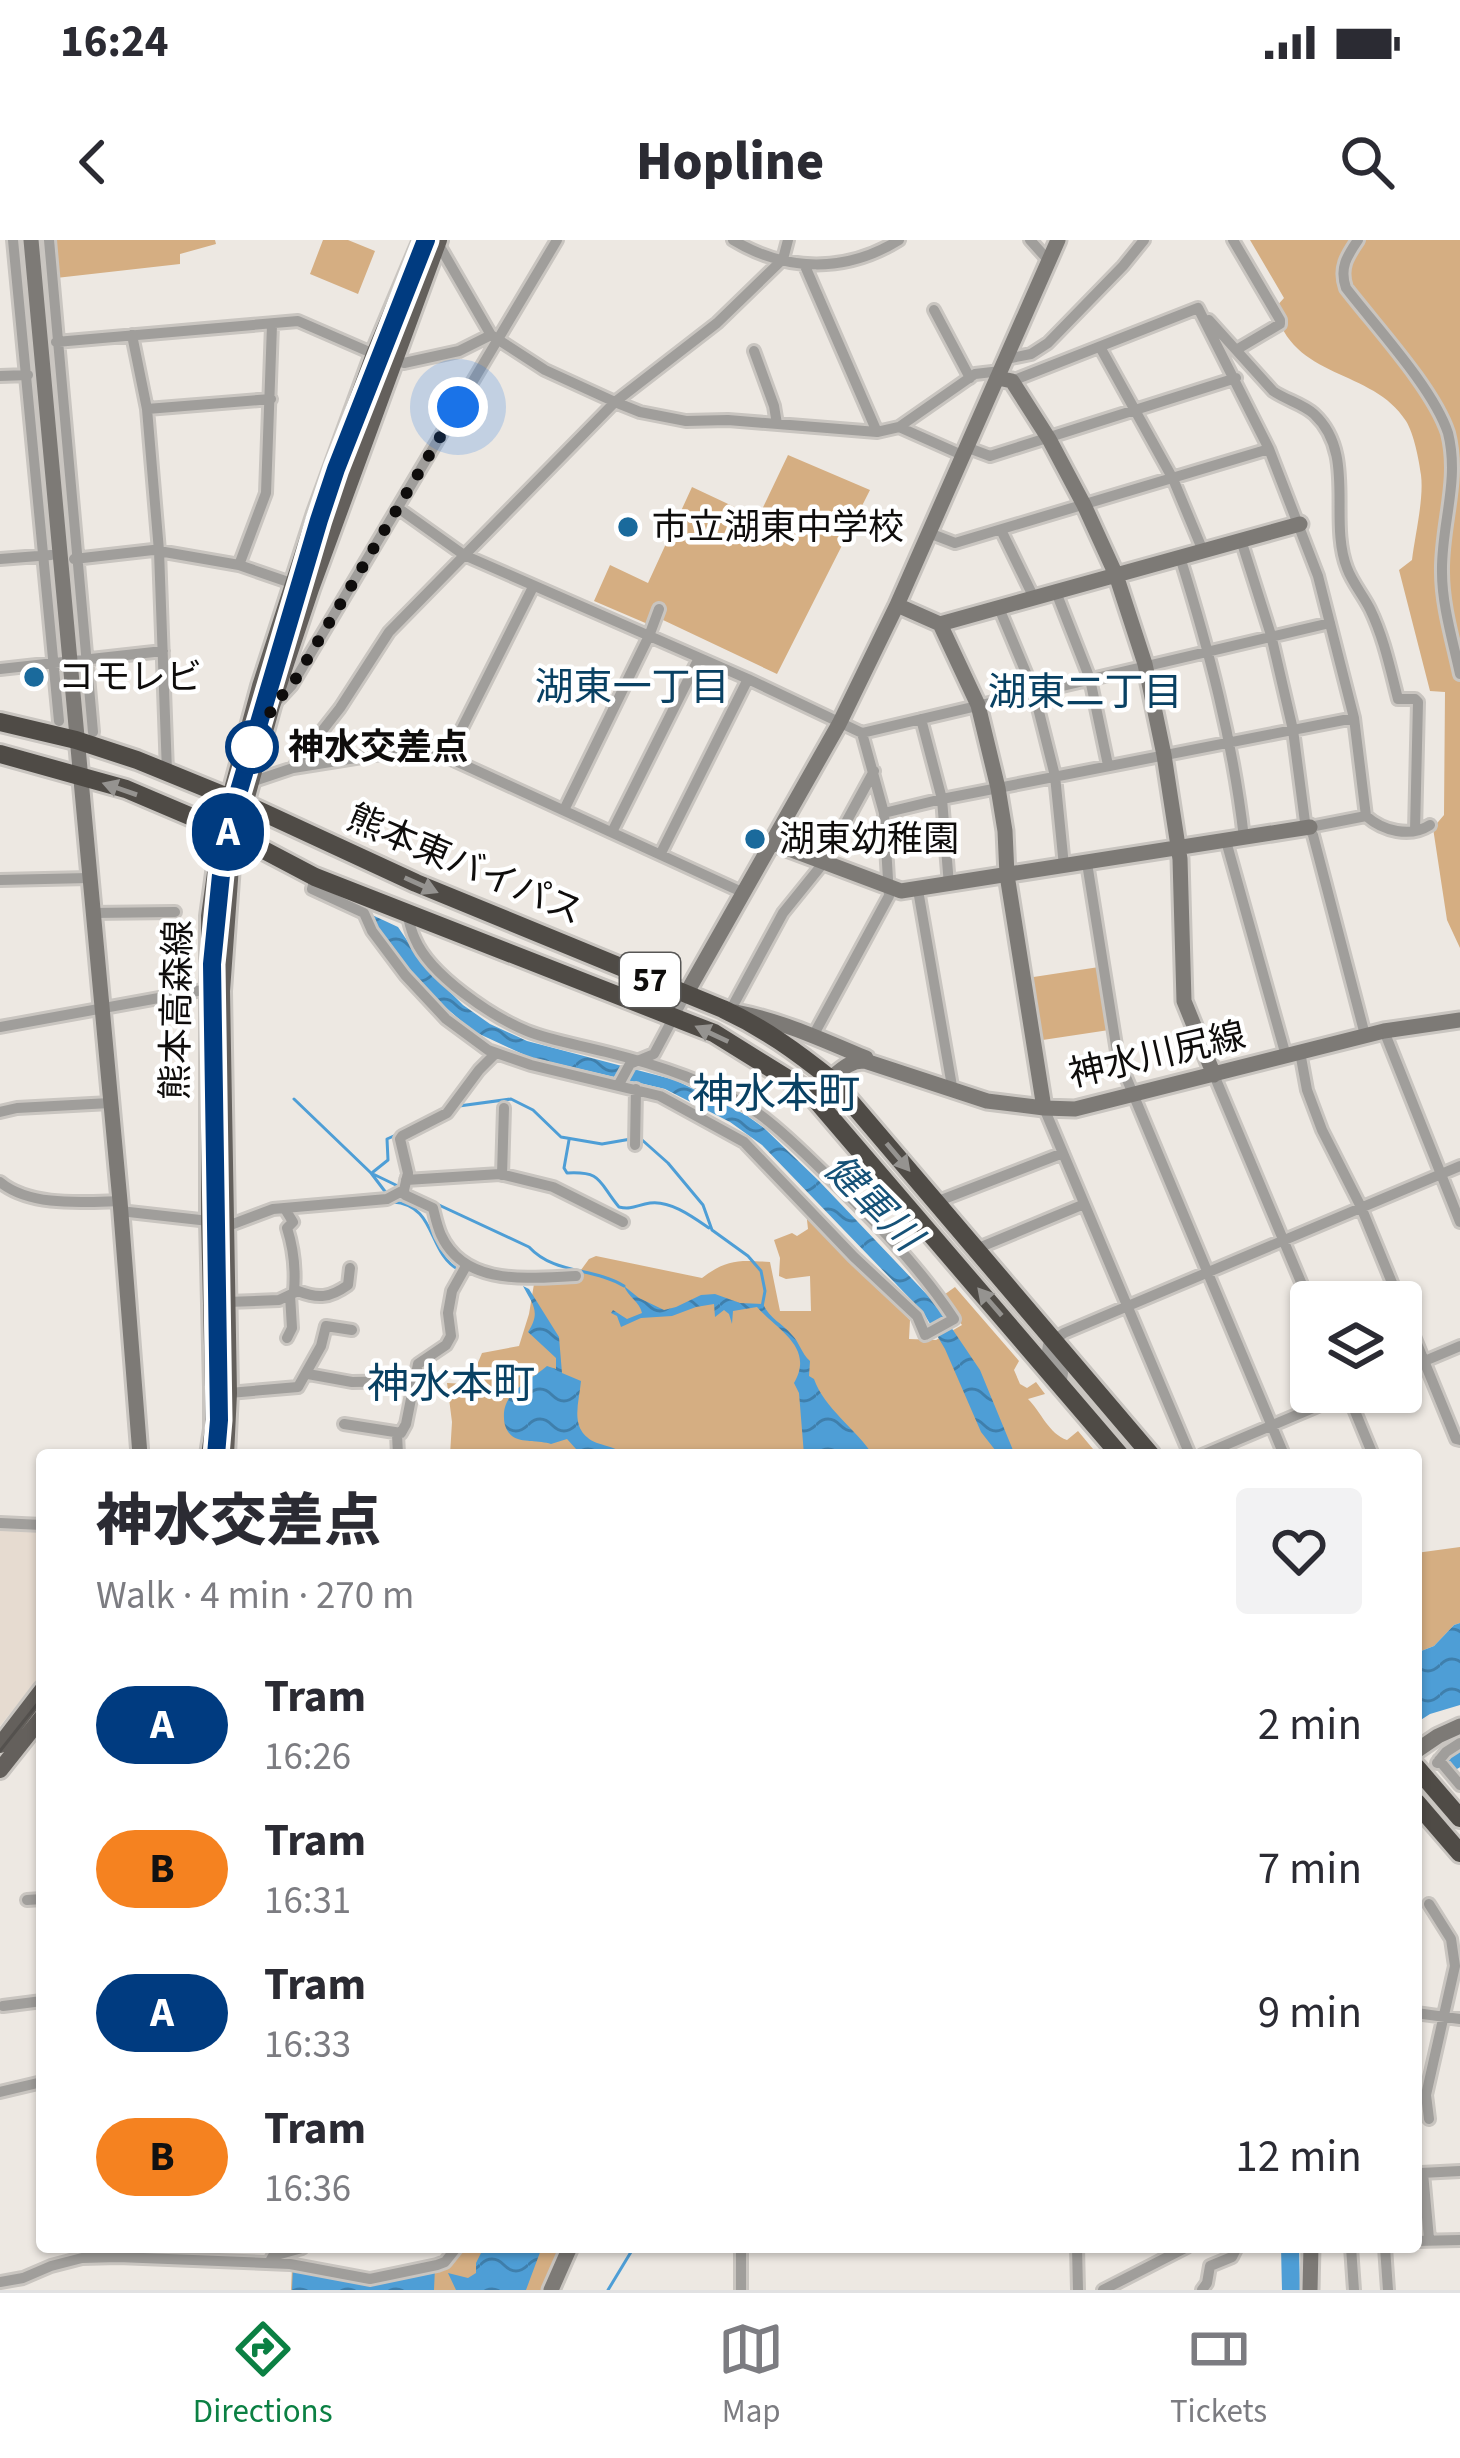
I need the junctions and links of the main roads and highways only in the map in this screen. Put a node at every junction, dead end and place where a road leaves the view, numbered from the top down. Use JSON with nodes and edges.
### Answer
{"nodes":[{"id":1,"x":433,"y":241,"type":"edge"},
{"id":2,"x":0,"y":722,"type":"edge"},
{"id":3,"x":0,"y":754,"type":"edge"},
{"id":4,"x":237,"y":800,"type":"junction"},
{"id":5,"x":230,"y":834,"type":"junction"},
{"id":6,"x":217,"y":1224,"type":"junction"},
{"id":7,"x":210,"y":1449,"type":"edge"},
{"id":8,"x":226,"y":1449,"type":"edge"},
{"id":9,"x":1115,"y":1449,"type":"edge"},
{"id":10,"x":1145,"y":1449,"type":"edge"},
{"id":11,"x":36,"y":1698,"type":"edge"},
{"id":12,"x":36,"y":1724,"type":"edge"},
{"id":13,"x":0,"y":1745,"type":"edge"},
{"id":14,"x":0,"y":1770,"type":"edge"},
{"id":15,"x":1422,"y":1774,"type":"edge"},
{"id":16,"x":1422,"y":1809,"type":"edge"},
{"id":17,"x":1460,"y":1818,"type":"edge"},
{"id":18,"x":1460,"y":1853,"type":"edge"}],
"edges":[{"from":1,"to":4,"type":"main road","name":"熊本高森線"},
{"from":1,"to":4,"type":"main road","name":"熊本高森線"},
{"from":2,"to":4,"type":"highway","name":"熊本東バイパス","number":"57"},
{"from":5,"to":3,"type":"highway","name":"熊本東バイパス","number":"57","one_way":true},
{"from":4,"to":5,"type":"main road","name":"熊本高森線"},
{"from":4,"to":10,"type":"highway","name":"熊本東バイパス","number":"57","one_way":true},
{"from":5,"to":6,"type":"main road","name":"熊本高森線"},
{"from":5,"to":6,"type":"main road","name":"熊本高森線"},
{"from":9,"to":5,"type":"highway","name":"熊本東バイパス","number":"57","one_way":true},
{"from":6,"to":7,"type":"main road","name":"熊本高森線"},
{"from":6,"to":8,"type":"main road","name":"熊本高森線"},
{"from":11,"to":13,"type":"main road"},
{"from":12,"to":14,"type":"main road"},
{"from":15,"to":17,"type":"highway"},
{"from":16,"to":18,"type":"highway"}]}
